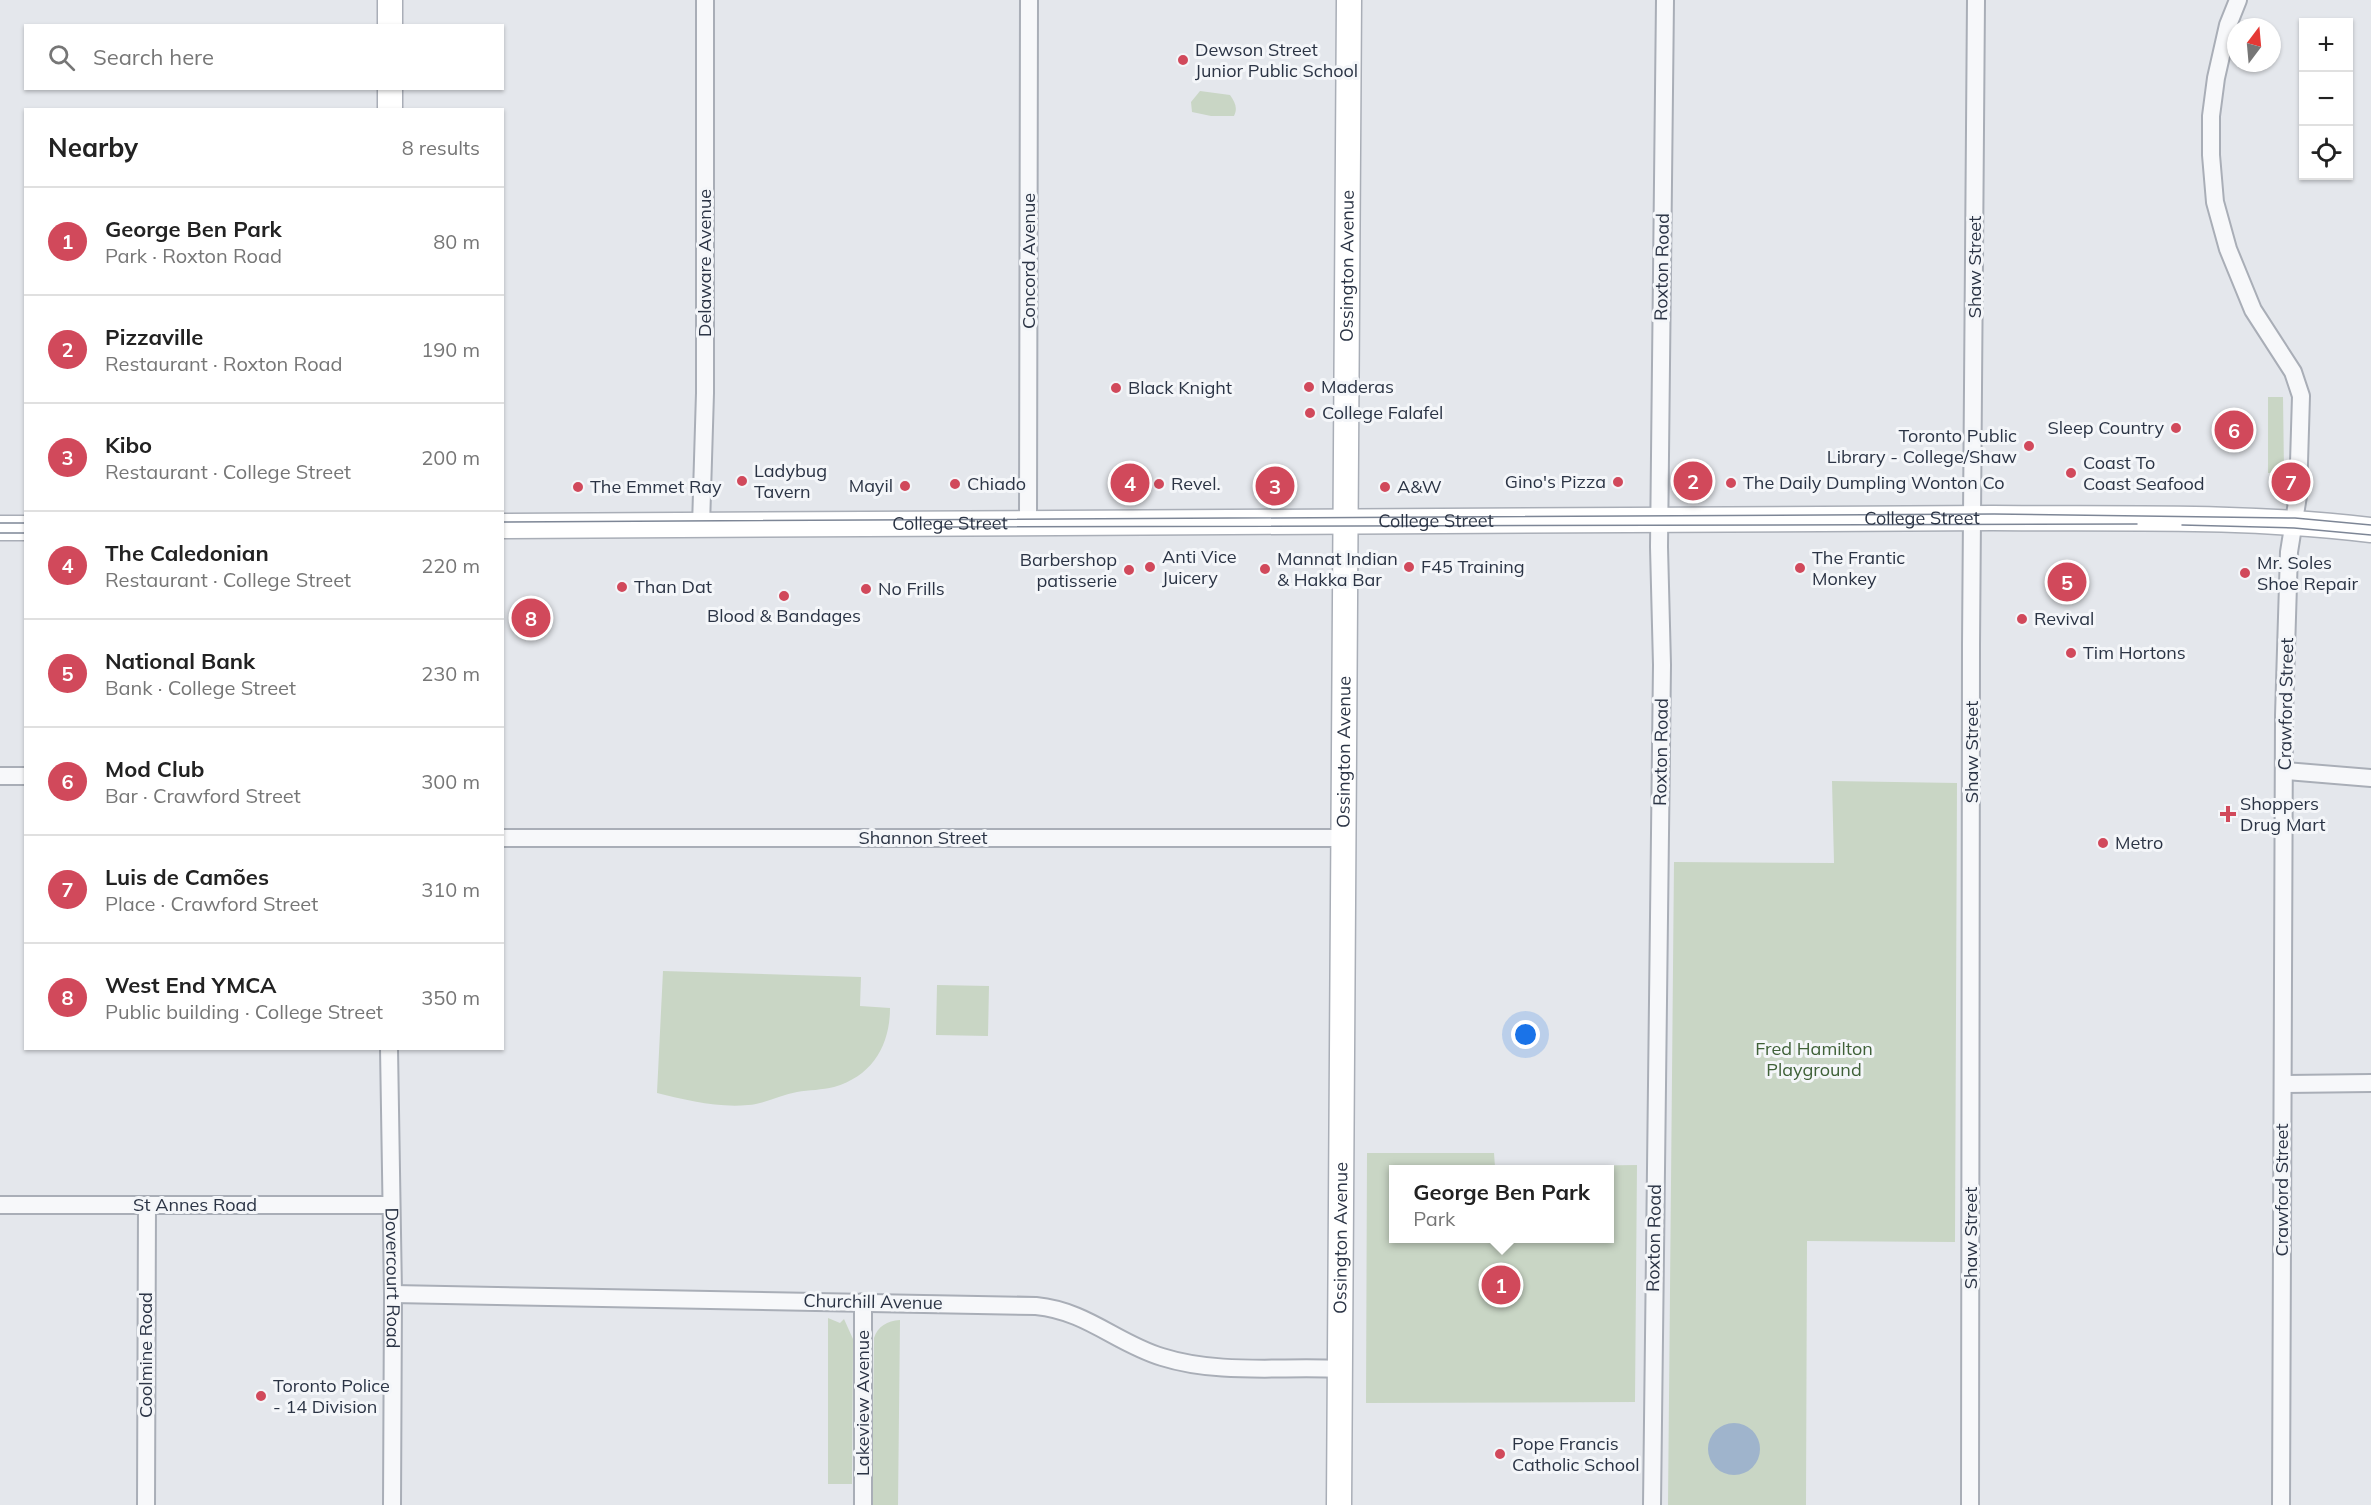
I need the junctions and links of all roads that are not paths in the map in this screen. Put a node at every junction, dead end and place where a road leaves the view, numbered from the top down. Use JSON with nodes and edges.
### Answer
{"nodes":[{"id":1,"x":390,"y":0,"type":"edge"},
{"id":2,"x":705,"y":0,"type":"edge"},
{"id":3,"x":1029,"y":0,"type":"edge"},
{"id":4,"x":1349,"y":0,"type":"edge"},
{"id":5,"x":1665,"y":0,"type":"edge"},
{"id":6,"x":1976,"y":0,"type":"edge"},
{"id":7,"x":2238,"y":0,"type":"edge"},
{"id":8,"x":390,"y":24,"type":"edge"},
{"id":9,"x":390,"y":90,"type":"edge"},
{"id":10,"x":390,"y":108,"type":"edge"},
{"id":11,"x":1972,"y":518,"type":"junction"},
{"id":12,"x":1345,"y":520,"type":"junction"},
{"id":13,"x":1660,"y":521,"type":"junction"},
{"id":14,"x":1028,"y":523,"type":"junction"},
{"id":15,"x":2294,"y":523,"type":"junction"},
{"id":16,"x":504,"y":526,"type":"edge"},
{"id":17,"x":701,"y":526,"type":"junction"},
{"id":18,"x":0,"y":528,"type":"edge"},
{"id":19,"x":24,"y":528,"type":"edge"},
{"id":20,"x":2371,"y":530,"type":"edge"},
{"id":21,"x":2285,"y":771,"type":"junction"},
{"id":22,"x":0,"y":776,"type":"edge"},
{"id":23,"x":24,"y":776,"type":"edge"},
{"id":24,"x":2371,"y":778,"type":"edge"},
{"id":25,"x":504,"y":838,"type":"edge"},
{"id":26,"x":1343,"y":838,"type":"junction"},
{"id":27,"x":390,"y":1050,"type":"edge"},
{"id":28,"x":2371,"y":1083,"type":"edge"},
{"id":29,"x":2283,"y":1084,"type":"junction"},
{"id":30,"x":0,"y":1205,"type":"edge"},
{"id":31,"x":147,"y":1205,"type":"junction"},
{"id":32,"x":390,"y":1205,"type":"junction"},
{"id":33,"x":393,"y":1294,"type":"junction"},
{"id":34,"x":863,"y":1302,"type":"junction"},
{"id":35,"x":1340,"y":1369,"type":"junction"},
{"id":36,"x":146,"y":1505,"type":"edge"},
{"id":37,"x":392,"y":1505,"type":"edge"},
{"id":38,"x":863,"y":1505,"type":"edge"},
{"id":39,"x":1339,"y":1505,"type":"edge"},
{"id":40,"x":1652,"y":1505,"type":"edge"},
{"id":41,"x":1970,"y":1505,"type":"edge"},
{"id":42,"x":2281,"y":1505,"type":"edge"}],
"edges":[{"from":1,"to":8,"type":"main road"},
{"from":2,"to":17,"type":"street","name":"Delaware Avenue"},
{"from":3,"to":14,"type":"street","name":"Concord Avenue"},
{"from":4,"to":12,"type":"main road","name":"Ossington Avenue"},
{"from":5,"to":13,"type":"street","name":"Roxton Road"},
{"from":6,"to":11,"type":"street","name":"Shaw Street"},
{"from":7,"to":15,"type":"street","name":"Crawford Street"},
{"from":9,"to":10,"type":"main road"},
{"from":11,"to":13,"type":"main road","name":"College Street"},
{"from":11,"to":15,"type":"main road","name":"College Street"},
{"from":11,"to":41,"type":"street","name":"Shaw Street"},
{"from":12,"to":13,"type":"main road","name":"College Street"},
{"from":12,"to":14,"type":"main road","name":"College Street"},
{"from":12,"to":26,"type":"main road","name":"Ossington Avenue"},
{"from":13,"to":40,"type":"street","name":"Roxton Road"},
{"from":14,"to":17,"type":"main road","name":"College Street"},
{"from":15,"to":20,"type":"main road","name":"College Street"},
{"from":15,"to":21,"type":"street","name":"Crawford Street"},
{"from":16,"to":17,"type":"main road","name":"College Street"},
{"from":18,"to":19,"type":"main road"},
{"from":21,"to":24,"type":"street"},
{"from":21,"to":29,"type":"street","name":"Crawford Street"},
{"from":22,"to":23,"type":"street"},
{"from":25,"to":26,"type":"street","name":"Shannon Street"},
{"from":26,"to":35,"type":"main road","name":"Ossington Avenue"},
{"from":27,"to":32,"type":"street","name":"Dovercourt Road"},
{"from":28,"to":29,"type":"street"},
{"from":29,"to":42,"type":"street","name":"Crawford Street"},
{"from":30,"to":31,"type":"street","name":"St Annes Road"},
{"from":31,"to":32,"type":"street","name":"St Annes Road"},
{"from":31,"to":36,"type":"street","name":"Coolmine Road"},
{"from":32,"to":33,"type":"street","name":"Dovercourt Road"},
{"from":33,"to":34,"type":"street","name":"Churchill Avenue"},
{"from":33,"to":37,"type":"street","name":"Dovercourt Road"},
{"from":34,"to":35,"type":"street","name":"Churchill Avenue"},
{"from":34,"to":38,"type":"street","name":"Lakeview Avenue"},
{"from":35,"to":39,"type":"main road","name":"Ossington Avenue"}]}
